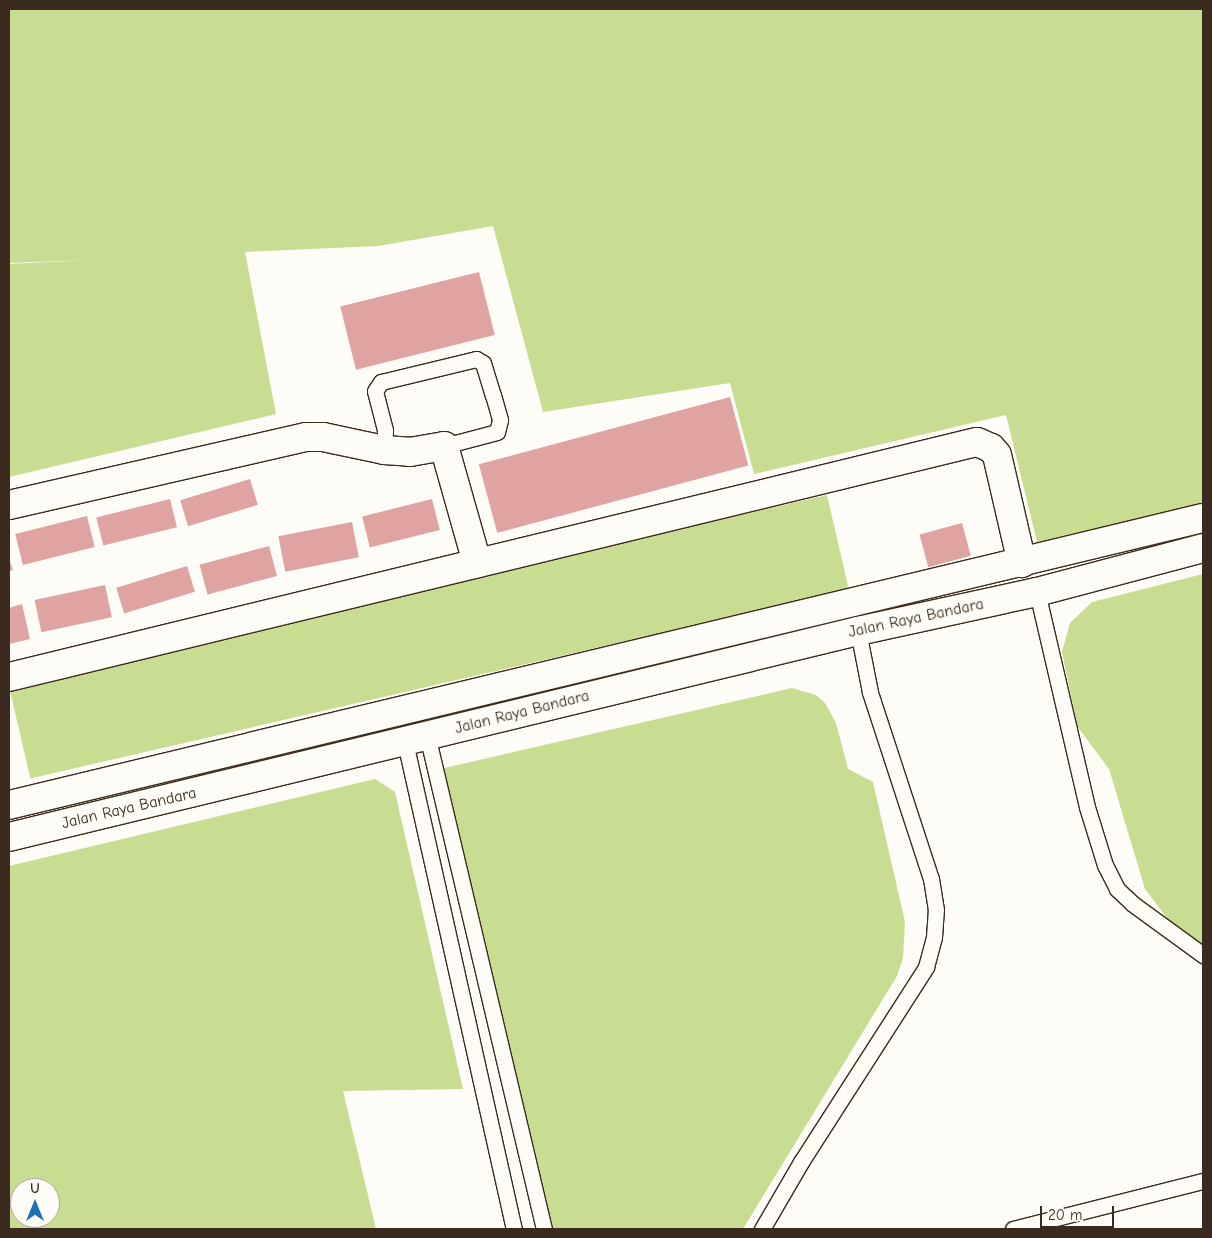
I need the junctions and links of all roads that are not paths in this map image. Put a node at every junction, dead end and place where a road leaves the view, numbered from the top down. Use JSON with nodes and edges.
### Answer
{"nodes":[{"id":1,"x":444,"y":446,"type":"junction"},
{"id":2,"x":384,"y":450,"type":"junction"},
{"id":3,"x":9,"y":505,"type":"edge"},
{"id":4,"x":1203,"y":518,"type":"edge"},
{"id":5,"x":1203,"y":548,"type":"edge"},
{"id":6,"x":477,"y":563,"type":"junction"},
{"id":7,"x":1025,"y":563,"type":"junction"},
{"id":8,"x":1037,"y":592,"type":"junction"},
{"id":9,"x":858,"y":631,"type":"junction"},
{"id":10,"x":9,"y":676,"type":"edge"},
{"id":11,"x":416,"y":738,"type":"junction"},
{"id":12,"x":9,"y":805,"type":"edge"},
{"id":13,"x":9,"y":837,"type":"edge"},
{"id":14,"x":1203,"y":955,"type":"edge"},
{"id":15,"x":1203,"y":1181,"type":"edge"},
{"id":16,"x":514,"y":1229,"type":"edge"},
{"id":17,"x":544,"y":1229,"type":"edge"},
{"id":18,"x":762,"y":1229,"type":"edge"},
{"id":19,"x":1013,"y":1229,"type":"edge"}],
"edges":[{"from":1,"to":2,"type":"main road"},
{"from":1,"to":2,"type":"lane"},
{"from":1,"to":6,"type":"main road"},
{"from":2,"to":3,"type":"main road"},
{"from":4,"to":7,"type":"main road","name":"Jalan Raya Bandara"},
{"from":5,"to":8,"type":"main road","name":"Jalan Raya Bandara"},
{"from":6,"to":7,"type":"main road"},
{"from":6,"to":10,"type":"main road"},
{"from":7,"to":8,"type":"main road"},
{"from":7,"to":12,"type":"main road","name":"Jalan Raya Bandara"},
{"from":8,"to":9,"type":"main road","name":"Jalan Raya Bandara"},
{"from":8,"to":14,"type":"lane"},
{"from":9,"to":11,"type":"main road","name":"Jalan Raya Bandara"},
{"from":9,"to":18,"type":"lane"},
{"from":11,"to":13,"type":"main road","name":"Jalan Raya Bandara"},
{"from":11,"to":16,"type":"lane"},
{"from":11,"to":17,"type":"lane"},
{"from":15,"to":19,"type":"lane"}]}
